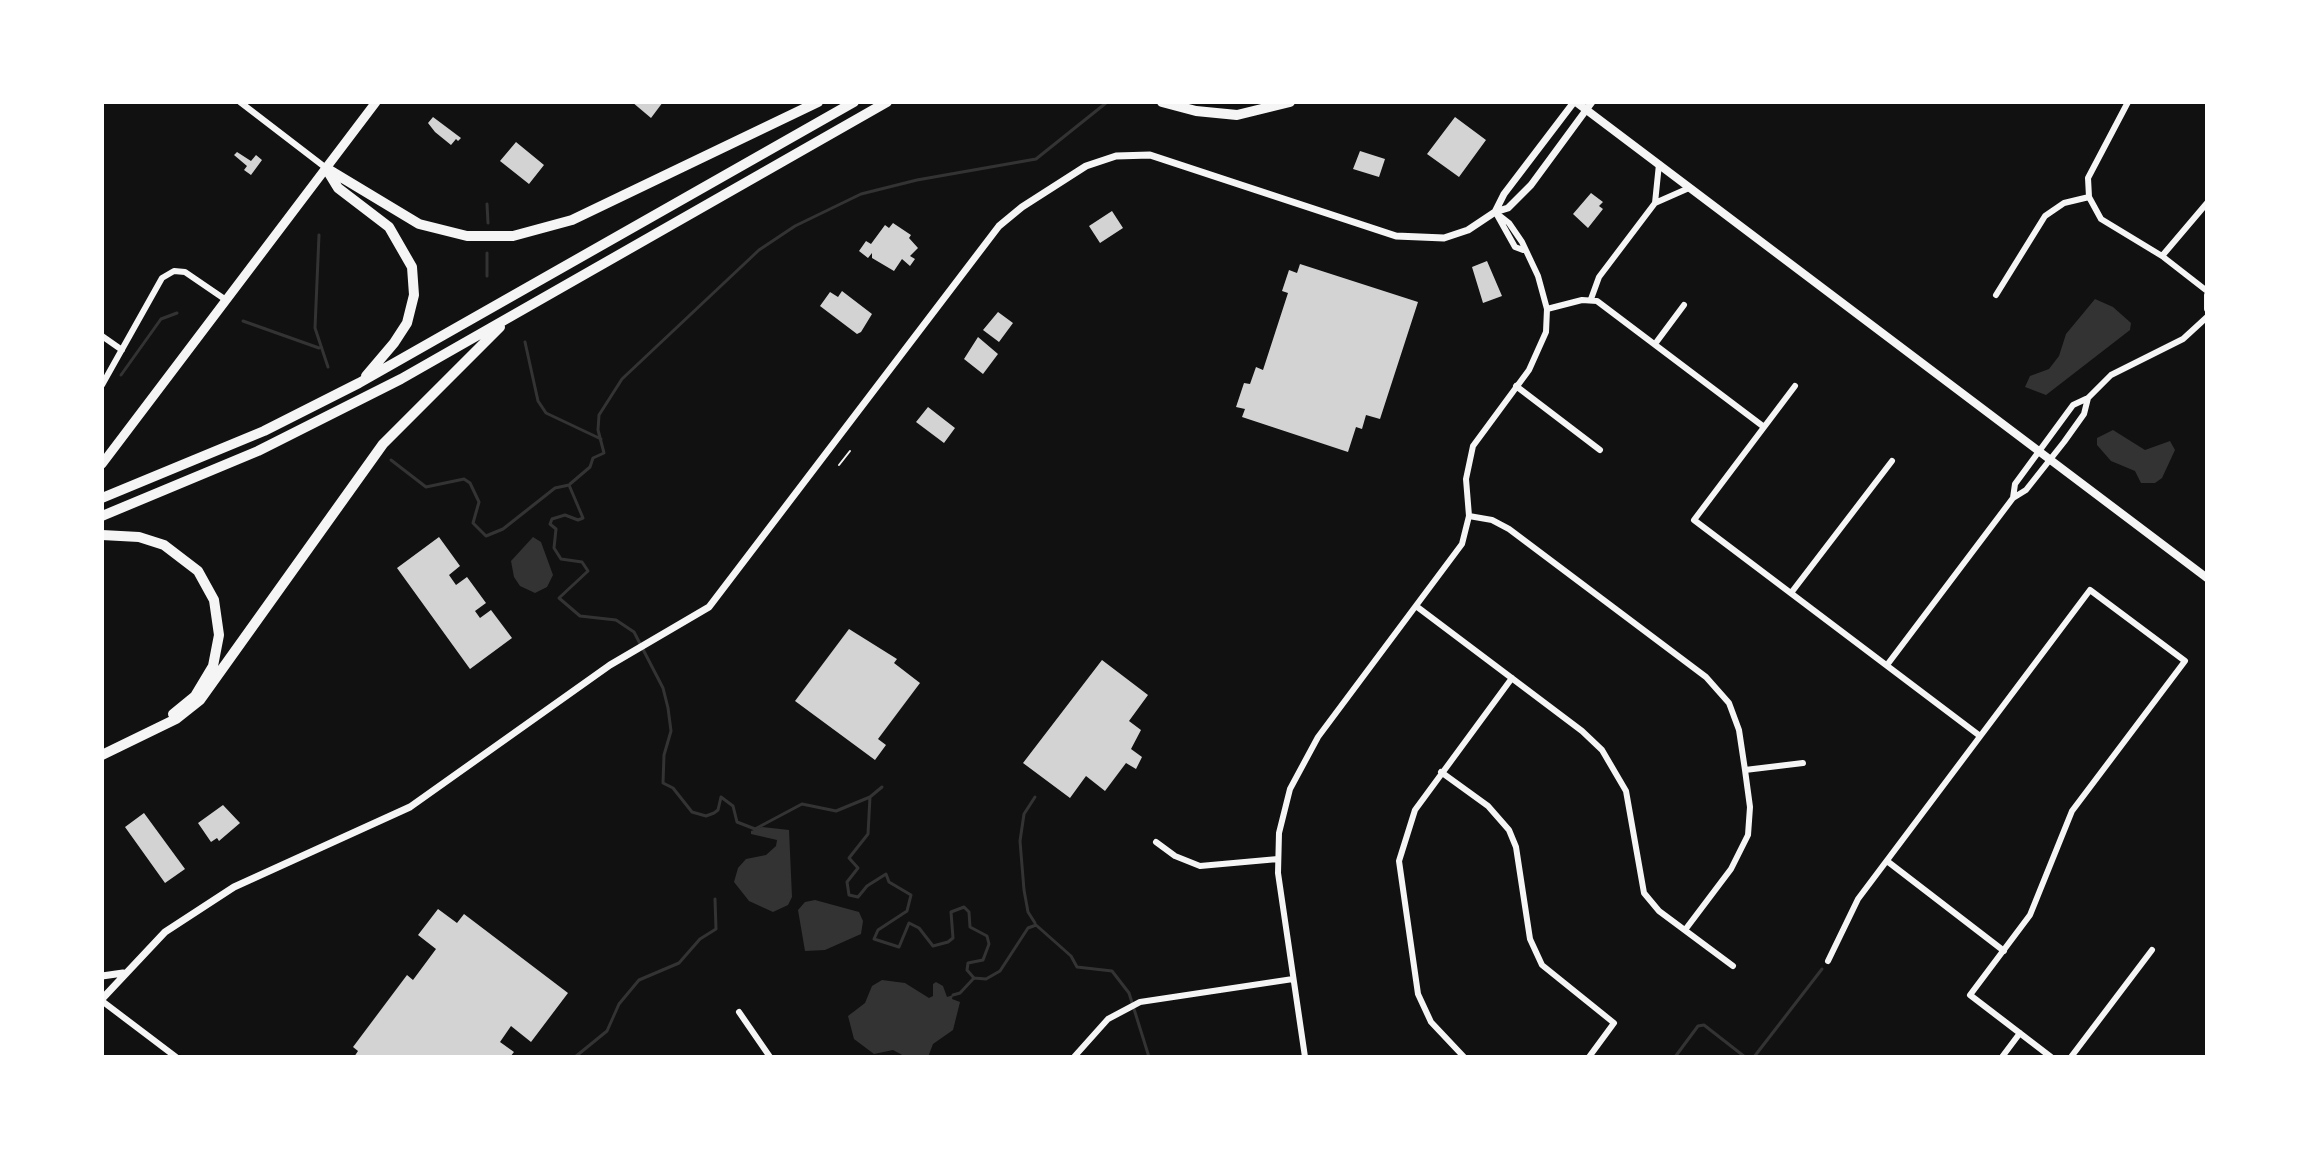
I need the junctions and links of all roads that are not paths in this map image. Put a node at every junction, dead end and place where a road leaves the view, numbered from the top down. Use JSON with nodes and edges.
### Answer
{"nodes":[{"id":1,"x":240,"y":102,"type":"edge"},
{"id":2,"x":376,"y":102,"type":"edge"},
{"id":3,"x":818,"y":102,"type":"edge"},
{"id":4,"x":854,"y":102,"type":"edge"},
{"id":5,"x":887,"y":102,"type":"edge"},
{"id":6,"x":1162,"y":102,"type":"edge"},
{"id":7,"x":1290,"y":102,"type":"edge"},
{"id":8,"x":1575,"y":102,"type":"edge"},
{"id":9,"x":2128,"y":102,"type":"edge"},
{"id":10,"x":1589,"y":106,"type":"edge"},
{"id":11,"x":1659,"y":164,"type":"junction"},
{"id":12,"x":326,"y":168,"type":"junction"},
{"id":13,"x":1689,"y":188,"type":"junction"},
{"id":14,"x":2089,"y":197,"type":"junction"},
{"id":15,"x":1655,"y":203,"type":"junction"},
{"id":16,"x":2207,"y":203,"type":"edge"},
{"id":17,"x":1495,"y":212,"type":"junction"},
{"id":18,"x":2162,"y":256,"type":"junction"},
{"id":19,"x":2207,"y":293,"type":"edge"},
{"id":20,"x":1996,"y":295,"type":"dead end"},
{"id":21,"x":1591,"y":299,"type":"junction"},
{"id":22,"x":226,"y":300,"type":"junction"},
{"id":23,"x":1684,"y":305,"type":"dead end"},
{"id":24,"x":1547,"y":309,"type":"junction"},
{"id":25,"x":2207,"y":309,"type":"edge"},
{"id":26,"x":511,"y":316,"type":"junction"},
{"id":27,"x":2207,"y":317,"type":"edge"},
{"id":28,"x":102,"y":336,"type":"edge"},
{"id":29,"x":1655,"y":344,"type":"junction"},
{"id":30,"x":122,"y":350,"type":"junction"},
{"id":31,"x":359,"y":383,"type":"junction"},
{"id":32,"x":102,"y":385,"type":"edge"},
{"id":33,"x":1516,"y":386,"type":"junction"},
{"id":34,"x":1795,"y":386,"type":"dead end"},
{"id":35,"x":2088,"y":398,"type":"junction"},
{"id":36,"x":1764,"y":427,"type":"junction"},
{"id":37,"x":1600,"y":450,"type":"dead end"},
{"id":38,"x":2038,"y":451,"type":"junction"},
{"id":39,"x":2050,"y":460,"type":"junction"},
{"id":40,"x":1892,"y":461,"type":"dead end"},
{"id":41,"x":102,"y":464,"type":"edge"},
{"id":42,"x":102,"y":498,"type":"edge"},
{"id":43,"x":2013,"y":498,"type":"junction"},
{"id":44,"x":102,"y":516,"type":"edge"},
{"id":45,"x":1469,"y":516,"type":"junction"},
{"id":46,"x":102,"y":535,"type":"edge"},
{"id":47,"x":2207,"y":578,"type":"edge"},
{"id":48,"x":1791,"y":593,"type":"junction"},
{"id":49,"x":1416,"y":606,"type":"junction"},
{"id":50,"x":1887,"y":665,"type":"junction"},
{"id":51,"x":1512,"y":678,"type":"junction"},
{"id":52,"x":1980,"y":736,"type":"junction"},
{"id":53,"x":102,"y":747,"type":"edge"},
{"id":54,"x":102,"y":755,"type":"edge"},
{"id":55,"x":1803,"y":763,"type":"dead end"},
{"id":56,"x":1745,"y":770,"type":"junction"},
{"id":57,"x":1441,"y":772,"type":"junction"},
{"id":58,"x":1156,"y":842,"type":"dead end"},
{"id":59,"x":1278,"y":859,"type":"junction"},
{"id":60,"x":1887,"y":861,"type":"junction"},
{"id":61,"x":1685,"y":930,"type":"junction"},
{"id":62,"x":2152,"y":950,"type":"dead end"},
{"id":63,"x":2004,"y":951,"type":"junction"},
{"id":64,"x":1828,"y":961,"type":"dead end"},
{"id":65,"x":1733,"y":966,"type":"dead end"},
{"id":66,"x":123,"y":973,"type":"junction"},
{"id":67,"x":102,"y":976,"type":"edge"},
{"id":68,"x":1293,"y":979,"type":"junction"},
{"id":69,"x":102,"y":1000,"type":"edge"},
{"id":70,"x":739,"y":1012,"type":"dead end"},
{"id":71,"x":2020,"y":1033,"type":"junction"},
{"id":72,"x":765,"y":1054,"type":"edge"},
{"id":73,"x":176,"y":1057,"type":"edge"},
{"id":74,"x":1074,"y":1057,"type":"edge"},
{"id":75,"x":1305,"y":1057,"type":"edge"},
{"id":76,"x":1464,"y":1057,"type":"edge"},
{"id":77,"x":1589,"y":1057,"type":"edge"},
{"id":78,"x":2002,"y":1057,"type":"edge"},
{"id":79,"x":2051,"y":1057,"type":"edge"},
{"id":80,"x":2071,"y":1057,"type":"edge"}],
"edges":[{"from":1,"to":12,"type":"street"},
{"from":2,"to":12,"type":"main road"},
{"from":3,"to":12,"type":"highway"},
{"from":4,"to":31,"type":"highway"},
{"from":5,"to":26,"type":"highway"},
{"from":6,"to":7,"type":"highway"},
{"from":8,"to":10,"type":"main road"},
{"from":8,"to":17,"type":"street"},
{"from":9,"to":14,"type":"street"},
{"from":10,"to":11,"type":"main road"},
{"from":10,"to":17,"type":"street"},
{"from":11,"to":13,"type":"main road"},
{"from":11,"to":15,"type":"street"},
{"from":12,"to":22,"type":"main road"},
{"from":12,"to":31,"type":"highway"},
{"from":13,"to":15,"type":"street"},
{"from":13,"to":38,"type":"main road"},
{"from":14,"to":18,"type":"street"},
{"from":14,"to":20,"type":"street"},
{"from":15,"to":21,"type":"street"},
{"from":16,"to":18,"type":"street"},
{"from":17,"to":24,"type":"street"},
{"from":17,"to":66,"type":"street"},
{"from":18,"to":19,"type":"street"},
{"from":19,"to":25,"type":"street"},
{"from":21,"to":24,"type":"street"},
{"from":21,"to":29,"type":"street"},
{"from":22,"to":30,"type":"street"},
{"from":22,"to":41,"type":"main road"},
{"from":23,"to":29,"type":"street"},
{"from":24,"to":33,"type":"street"},
{"from":26,"to":44,"type":"highway"},
{"from":26,"to":54,"type":"highway"},
{"from":27,"to":35,"type":"street"},
{"from":28,"to":30,"type":"street"},
{"from":29,"to":36,"type":"street"},
{"from":30,"to":32,"type":"street"},
{"from":31,"to":42,"type":"highway"},
{"from":33,"to":37,"type":"street"},
{"from":33,"to":45,"type":"street"},
{"from":34,"to":36,"type":"street"},
{"from":35,"to":38,"type":"street"},
{"from":35,"to":39,"type":"street"},
{"from":36,"to":48,"type":"street"},
{"from":38,"to":39,"type":"main road"},
{"from":38,"to":43,"type":"street"},
{"from":39,"to":43,"type":"street"},
{"from":39,"to":47,"type":"main road"},
{"from":40,"to":48,"type":"street"},
{"from":43,"to":50,"type":"street"},
{"from":45,"to":49,"type":"street"},
{"from":45,"to":56,"type":"street"},
{"from":46,"to":53,"type":"highway"},
{"from":48,"to":50,"type":"street"},
{"from":49,"to":51,"type":"street"},
{"from":49,"to":59,"type":"street"},
{"from":50,"to":52,"type":"street"},
{"from":51,"to":57,"type":"street"},
{"from":51,"to":61,"type":"street"},
{"from":52,"to":60,"type":"street"},
{"from":52,"to":63,"type":"street"},
{"from":55,"to":56,"type":"street"},
{"from":56,"to":61,"type":"street"},
{"from":57,"to":76,"type":"street"},
{"from":57,"to":77,"type":"street"},
{"from":58,"to":59,"type":"street"},
{"from":59,"to":68,"type":"street"},
{"from":60,"to":63,"type":"street"},
{"from":60,"to":64,"type":"street"},
{"from":61,"to":65,"type":"street"},
{"from":62,"to":80,"type":"street"},
{"from":63,"to":71,"type":"street"},
{"from":66,"to":67,"type":"street"},
{"from":66,"to":69,"type":"street"},
{"from":68,"to":74,"type":"street"},
{"from":68,"to":75,"type":"street"},
{"from":69,"to":73,"type":"street"},
{"from":70,"to":72,"type":"street"},
{"from":71,"to":78,"type":"street"},
{"from":71,"to":79,"type":"street"}]}
